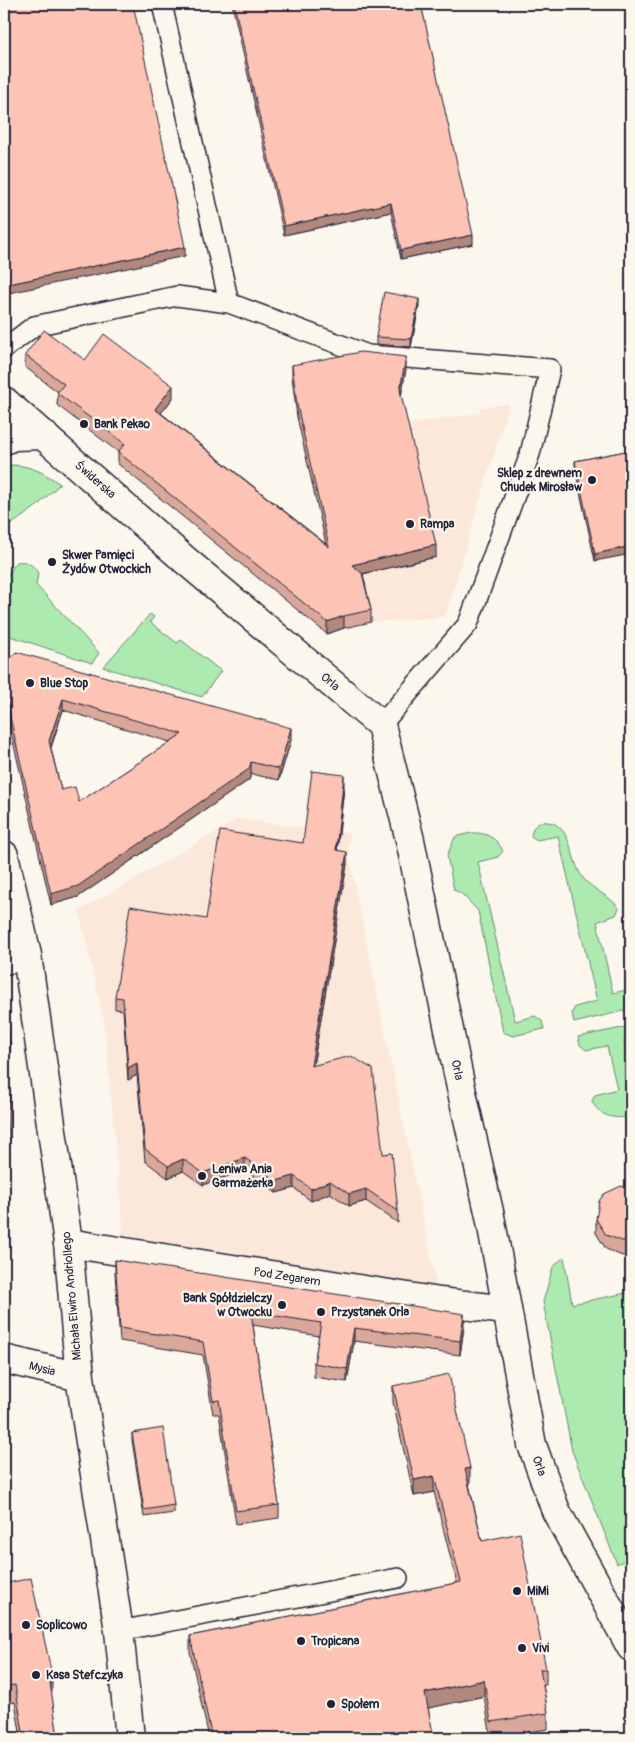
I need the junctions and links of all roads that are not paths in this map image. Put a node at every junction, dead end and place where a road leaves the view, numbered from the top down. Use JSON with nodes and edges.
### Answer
{"nodes":[{"id":1,"x":162,"y":4,"type":"edge"},
{"id":2,"x":230,"y":303,"type":"junction"},
{"id":3,"x":4,"y":349,"type":"edge"},
{"id":4,"x":4,"y":401,"type":"edge"},
{"id":5,"x":44,"y":436,"type":"junction"},
{"id":6,"x":4,"y":440,"type":"edge"},
{"id":7,"x":185,"y":560,"type":"joint"},
{"id":8,"x":381,"y":725,"type":"junction"},
{"id":9,"x":4,"y":855,"type":"edge"},
{"id":10,"x":16,"y":957,"type":"edge"},
{"id":11,"x":68,"y":1243,"type":"junction"},
{"id":12,"x":506,"y":1310,"type":"junction"},
{"id":13,"x":4,"y":1359,"type":"edge"},
{"id":14,"x":80,"y":1377,"type":"junction"},
{"id":15,"x":398,"y":1578,"type":"dead end"},
{"id":16,"x":623,"y":1615,"type":"edge"},
{"id":17,"x":119,"y":1631,"type":"junction"},
{"id":18,"x":631,"y":1647,"type":"edge"},
{"id":19,"x":130,"y":1738,"type":"edge"}],
"edges":[{"from":1,"to":2,"type":"lane"},
{"from":2,"to":3,"type":"lane"},
{"from":2,"to":8,"type":"lane"},
{"from":4,"to":5,"type":"street","name":"Świderska"},
{"from":5,"to":6,"type":"street"},
{"from":5,"to":7,"type":"street","name":"Świderska"},
{"from":7,"to":8,"type":"street","name":"Orla"},
{"from":8,"to":12,"type":"street","name":"Orla"},
{"from":9,"to":10,"type":"street","name":"Michała Elwiro Andriollego"},
{"from":10,"to":11,"type":"street","name":"Michała Elwiro Andriollego"},
{"from":11,"to":12,"type":"street","name":"Pod Zegarem"},
{"from":11,"to":14,"type":"street","name":"Michała Elwiro Andriollego"},
{"from":12,"to":16,"type":"street","name":"Orla"},
{"from":13,"to":14,"type":"street","name":"Mysia"},
{"from":14,"to":17,"type":"street","name":"Michała Elwiro Andriollego"},
{"from":15,"to":17,"type":"lane"},
{"from":16,"to":18,"type":"street","name":"Orla"},
{"from":17,"to":19,"type":"street","name":"Michała Elwiro Andriollego"}]}
